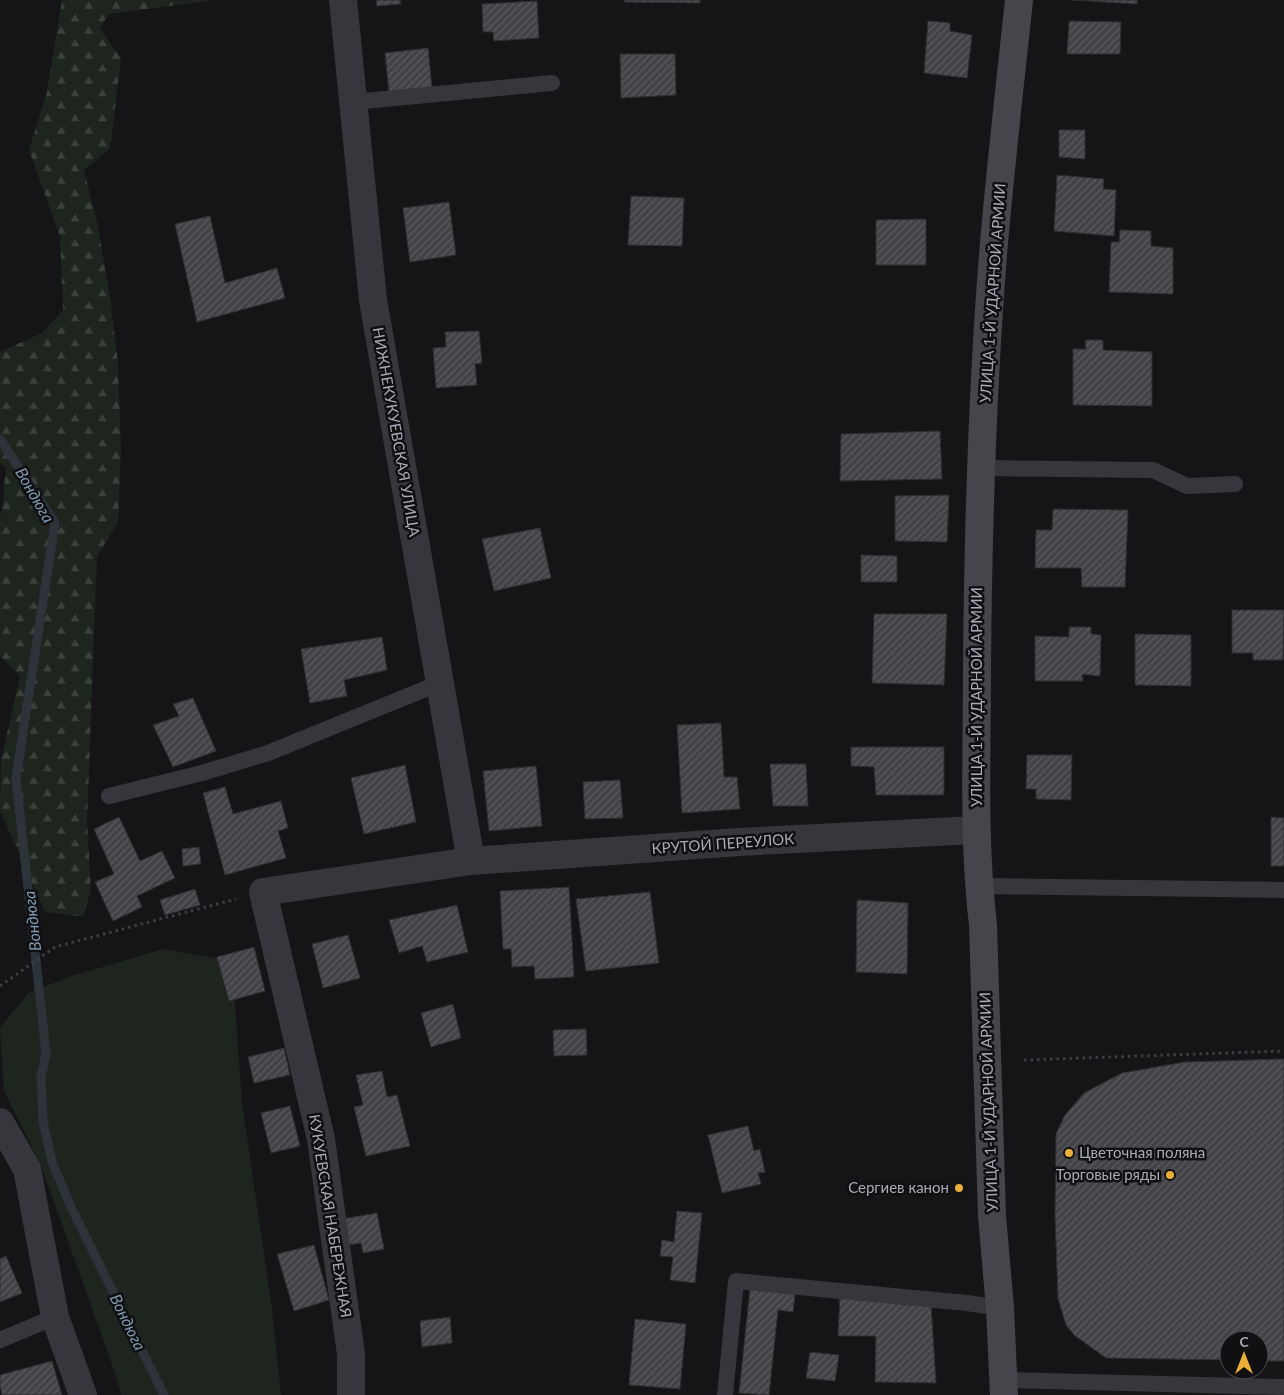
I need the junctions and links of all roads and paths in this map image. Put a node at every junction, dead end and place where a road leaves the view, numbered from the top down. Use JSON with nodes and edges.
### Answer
{"nodes":[{"id":1,"x":343,"y":0,"type":"edge"},
{"id":2,"x":1019,"y":0,"type":"edge"},
{"id":3,"x":552,"y":83,"type":"dead end"},
{"id":4,"x":354,"y":102,"type":"junction"},
{"id":5,"x":980,"y":468,"type":"junction"},
{"id":6,"x":1235,"y":484,"type":"dead end"},
{"id":7,"x":440,"y":683,"type":"junction"},
{"id":8,"x":109,"y":796,"type":"dead end"},
{"id":9,"x":976,"y":830,"type":"junction"},
{"id":10,"x":471,"y":861,"type":"junction"},
{"id":11,"x":978,"y":886,"type":"junction"},
{"id":12,"x":1284,"y":890,"type":"edge"},
{"id":13,"x":263,"y":892,"type":"junction"},
{"id":14,"x":0,"y":986,"type":"edge"},
{"id":15,"x":1284,"y":1051,"type":"edge"},
{"id":16,"x":1024,"y":1060,"type":"dead end"},
{"id":17,"x":0,"y":1122,"type":"edge"},
{"id":18,"x":1000,"y":1308,"type":"junction"},
{"id":19,"x":54,"y":1317,"type":"junction"},
{"id":20,"x":0,"y":1340,"type":"edge"},
{"id":21,"x":1284,"y":1387,"type":"edge"},
{"id":22,"x":1004,"y":1388,"type":"edge"},
{"id":23,"x":82,"y":1395,"type":"edge"},
{"id":24,"x":351,"y":1395,"type":"edge"},
{"id":25,"x":725,"y":1395,"type":"edge"}],
"edges":[{"from":1,"to":4,"type":"street","name":"НИЖНЕКУКУЕВСКАЯ УЛИЦА"},
{"from":2,"to":5,"type":"main road","name":"УЛИЦА 1-Й УДАРНОЙ АРМИИ"},
{"from":3,"to":4,"type":"lane"},
{"from":4,"to":7,"type":"street","name":"НИЖНЕКУКУЕВСКАЯ УЛИЦА"},
{"from":5,"to":6,"type":"lane"},
{"from":5,"to":9,"type":"main road","name":"УЛИЦА 1-Й УДАРНОЙ АРМИИ"},
{"from":7,"to":8,"type":"lane"},
{"from":7,"to":10,"type":"street","name":"НИЖНЕКУКУЕВСКАЯ УЛИЦА"},
{"from":9,"to":10,"type":"street","name":"КРУТОЙ ПЕРЕУЛОК"},
{"from":9,"to":11,"type":"main road","name":"УЛИЦА 1-Й УДАРНОЙ АРМИИ"},
{"from":10,"to":13,"type":"street","name":"КРУТОЙ ПЕРЕУЛОК"},
{"from":11,"to":12,"type":"lane"},
{"from":11,"to":18,"type":"main road","name":"УЛИЦА 1-Й УДАРНОЙ АРМИИ"},
{"from":13,"to":14,"type":"path"},
{"from":13,"to":24,"type":"street","name":"КУКУЕВСКАЯ НАБЕРЕЖНАЯ"},
{"from":15,"to":16,"type":"path"},
{"from":17,"to":19,"type":"street"},
{"from":18,"to":22,"type":"main road","name":"УЛИЦА 1-Й УДАРНОЙ АРМИИ"},
{"from":18,"to":25,"type":"lane"},
{"from":19,"to":20,"type":"lane"},
{"from":19,"to":23,"type":"street"},
{"from":21,"to":22,"type":"lane"}]}
